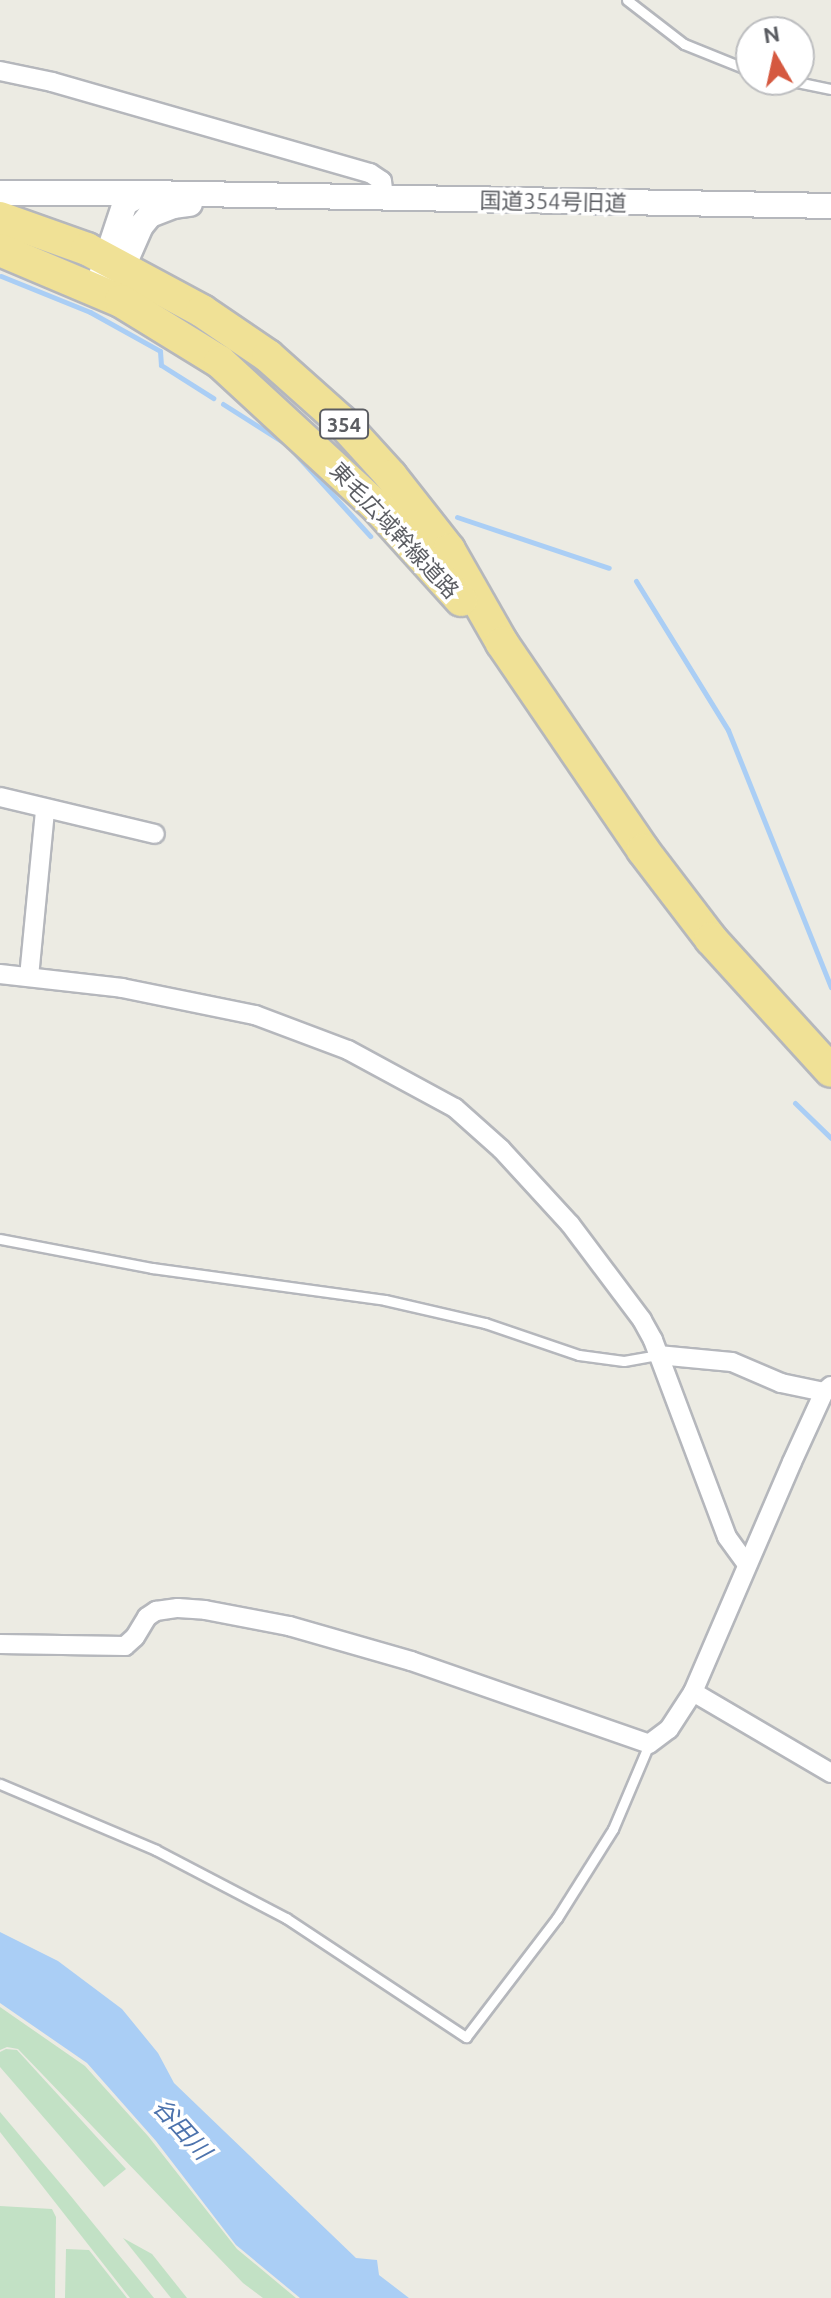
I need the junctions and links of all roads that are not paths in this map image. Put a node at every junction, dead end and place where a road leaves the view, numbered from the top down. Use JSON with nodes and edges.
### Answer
{"nodes":[{"id":1,"x":627,"y":0,"type":"edge"},
{"id":2,"x":735,"y":65,"type":"edge"},
{"id":3,"x":0,"y":71,"type":"edge"},
{"id":4,"x":0,"y":193,"type":"edge"},
{"id":5,"x":144,"y":193,"type":"junction"},
{"id":6,"x":276,"y":197,"type":"junction"},
{"id":7,"x":384,"y":198,"type":"junction"},
{"id":8,"x":831,"y":206,"type":"edge"},
{"id":9,"x":0,"y":218,"type":"edge"},
{"id":10,"x":0,"y":250,"type":"edge"},
{"id":11,"x":114,"y":262,"type":"junction"},
{"id":12,"x":98,"y":290,"type":"junction"},
{"id":13,"x":502,"y":643,"type":"junction"},
{"id":14,"x":0,"y":797,"type":"edge"},
{"id":15,"x":45,"y":810,"type":"junction"},
{"id":16,"x":155,"y":834,"type":"dead end"},
{"id":17,"x":0,"y":974,"type":"edge"},
{"id":18,"x":29,"y":977,"type":"junction"},
{"id":19,"x":831,"y":1071,"type":"edge"},
{"id":20,"x":0,"y":1239,"type":"edge"},
{"id":21,"x":658,"y":1355,"type":"junction"},
{"id":22,"x":828,"y":1389,"type":"edge"},
{"id":23,"x":747,"y":1565,"type":"junction"},
{"id":24,"x":0,"y":1644,"type":"edge"},
{"id":25,"x":693,"y":1692,"type":"junction"},
{"id":26,"x":649,"y":1744,"type":"junction"},
{"id":27,"x":831,"y":1773,"type":"edge"},
{"id":28,"x":0,"y":1784,"type":"edge"}],
"edges":[{"from":1,"to":2,"type":"lane"},
{"from":3,"to":7,"type":"street"},
{"from":4,"to":5,"type":"street"},
{"from":5,"to":6,"type":"street","name":"国道354号旧道"},
{"from":5,"to":11,"type":"street","name":"国道354号旧道"},
{"from":6,"to":7,"type":"street","name":"国道354号旧道"},
{"from":6,"to":11,"type":"street","name":"国道354号旧道"},
{"from":7,"to":8,"type":"street","name":"国道354号旧道"},
{"from":9,"to":11,"type":"highway","name":"東毛広域幹線道路","number":"354"},
{"from":10,"to":12,"type":"highway","name":"東毛広域幹線道路","number":"354"},
{"from":11,"to":12,"type":"street","name":"国道354号旧道"},
{"from":11,"to":13,"type":"highway","name":"東毛広域幹線道路","number":"354"},
{"from":12,"to":13,"type":"highway","name":"東毛広域幹線道路","number":"354"},
{"from":13,"to":19,"type":"highway","name":"東毛広域幹線道路","number":"354"},
{"from":14,"to":15,"type":"street"},
{"from":15,"to":16,"type":"street"},
{"from":15,"to":18,"type":"street"},
{"from":17,"to":18,"type":"street"},
{"from":18,"to":21,"type":"street"},
{"from":20,"to":21,"type":"lane"},
{"from":21,"to":22,"type":"street"},
{"from":21,"to":23,"type":"street"},
{"from":22,"to":23,"type":"street"},
{"from":23,"to":25,"type":"street"},
{"from":24,"to":26,"type":"street"},
{"from":25,"to":26,"type":"street"},
{"from":25,"to":27,"type":"street"},
{"from":26,"to":28,"type":"lane"}]}
